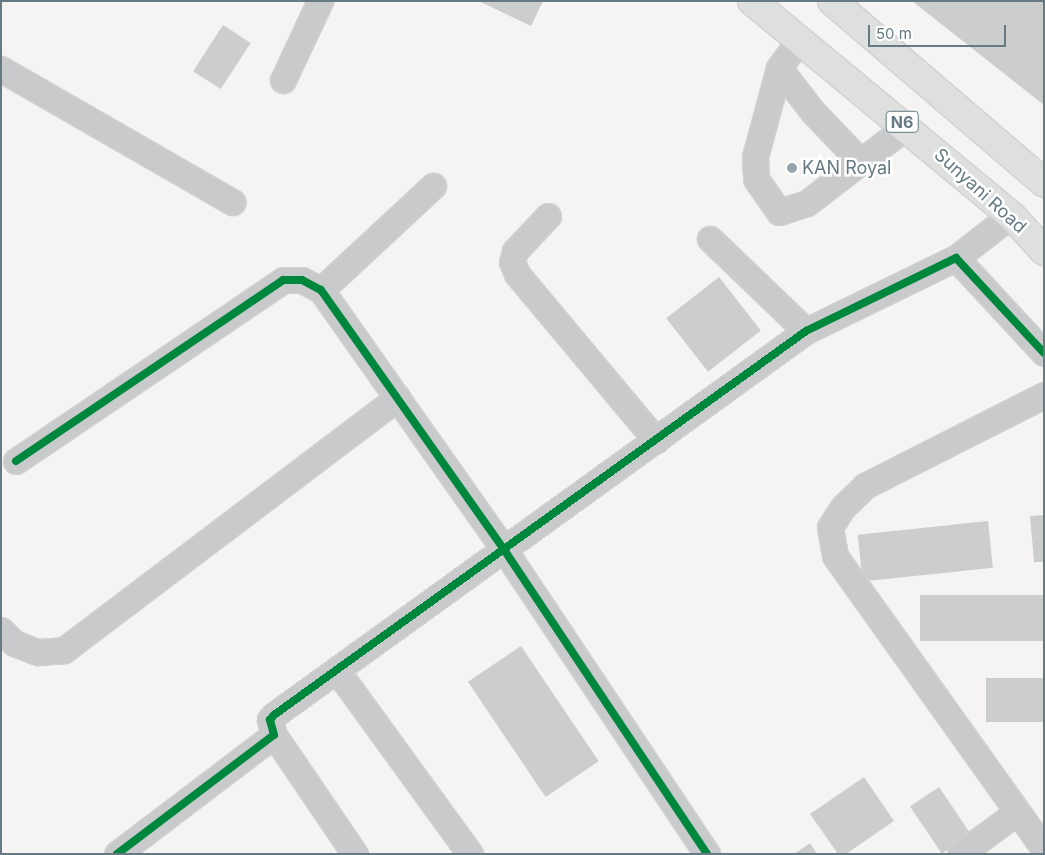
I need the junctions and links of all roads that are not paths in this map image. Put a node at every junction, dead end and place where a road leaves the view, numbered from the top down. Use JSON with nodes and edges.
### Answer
{"nodes":[{"id":1,"x":320,"y":1,"type":"edge"},
{"id":2,"x":752,"y":1,"type":"edge"},
{"id":3,"x":832,"y":1,"type":"edge"},
{"id":4,"x":800,"y":39,"type":"junction"},
{"id":5,"x":779,"y":68,"type":"junction"},
{"id":6,"x":1,"y":69,"type":"edge"},
{"id":7,"x":283,"y":80,"type":"dead end"},
{"id":8,"x":907,"y":126,"type":"junction"},
{"id":9,"x":860,"y":161,"type":"junction"},
{"id":10,"x":1044,"y":183,"type":"edge"},
{"id":11,"x":433,"y":186,"type":"dead end"},
{"id":12,"x":232,"y":202,"type":"dead end"},
{"id":13,"x":1011,"y":215,"type":"junction"},
{"id":14,"x":548,"y":216,"type":"dead end"},
{"id":15,"x":710,"y":239,"type":"dead end"},
{"id":16,"x":1044,"y":251,"type":"edge"},
{"id":17,"x":956,"y":258,"type":"junction"},
{"id":18,"x":321,"y":290,"type":"junction"},
{"id":19,"x":806,"y":331,"type":"junction"},
{"id":20,"x":1044,"y":353,"type":"edge"},
{"id":21,"x":1044,"y":395,"type":"edge"},
{"id":22,"x":397,"y":398,"type":"junction"},
{"id":23,"x":656,"y":440,"type":"junction"},
{"id":24,"x":16,"y":461,"type":"dead end"},
{"id":25,"x":505,"y":551,"type":"junction"},
{"id":26,"x":1,"y":630,"type":"edge"},
{"id":27,"x":338,"y":672,"type":"junction"},
{"id":28,"x":274,"y":735,"type":"junction"},
{"id":29,"x":1016,"y":813,"type":"junction"},
{"id":30,"x":1044,"y":849,"type":"edge"},
{"id":31,"x":117,"y":854,"type":"edge"},
{"id":32,"x":354,"y":854,"type":"edge"},
{"id":33,"x":470,"y":854,"type":"edge"},
{"id":34,"x":707,"y":854,"type":"edge"},
{"id":35,"x":960,"y":854,"type":"edge"}],
"edges":[{"from":1,"to":7,"type":"street"},
{"from":2,"to":4,"type":"main road","name":"Sunyani Road","number":"N6"},
{"from":3,"to":10,"type":"main road","number":"N6"},
{"from":4,"to":5,"type":"street"},
{"from":4,"to":8,"type":"main road","name":"Sunyani Road","number":"N6"},
{"from":5,"to":9,"type":"street"},
{"from":5,"to":9,"type":"street"},
{"from":6,"to":12,"type":"street"},
{"from":8,"to":9,"type":"street"},
{"from":8,"to":13,"type":"main road","name":"Sunyani Road","number":"N6"},
{"from":11,"to":18,"type":"street"},
{"from":13,"to":16,"type":"main road","name":"Sunyani Road","number":"N6"},
{"from":13,"to":17,"type":"street"},
{"from":14,"to":23,"type":"street"},
{"from":15,"to":19,"type":"street"},
{"from":17,"to":19,"type":"street"},
{"from":17,"to":20,"type":"street"},
{"from":18,"to":22,"type":"street"},
{"from":18,"to":24,"type":"street"},
{"from":19,"to":23,"type":"street"},
{"from":21,"to":29,"type":"street"},
{"from":22,"to":25,"type":"street"},
{"from":22,"to":26,"type":"street"},
{"from":23,"to":25,"type":"street"},
{"from":25,"to":27,"type":"street"},
{"from":25,"to":34,"type":"street"},
{"from":27,"to":28,"type":"street"},
{"from":27,"to":33,"type":"street"},
{"from":28,"to":31,"type":"street"},
{"from":28,"to":32,"type":"street"},
{"from":29,"to":30,"type":"street"},
{"from":29,"to":35,"type":"street"}]}
